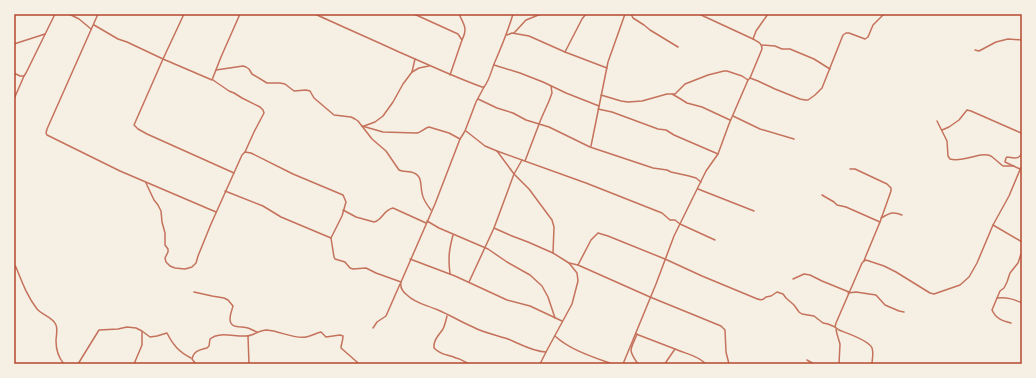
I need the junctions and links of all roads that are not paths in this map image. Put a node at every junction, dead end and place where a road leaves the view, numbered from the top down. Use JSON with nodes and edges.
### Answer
{"nodes":[{"id":1,"x":55,"y":14,"type":"edge"},
{"id":2,"x":69,"y":14,"type":"edge"},
{"id":3,"x":98,"y":14,"type":"edge"},
{"id":4,"x":184,"y":14,"type":"edge"},
{"id":5,"x":240,"y":14,"type":"edge"},
{"id":6,"x":315,"y":14,"type":"edge"},
{"id":7,"x":414,"y":14,"type":"edge"},
{"id":8,"x":459,"y":14,"type":"edge"},
{"id":9,"x":513,"y":14,"type":"edge"},
{"id":10,"x":541,"y":14,"type":"edge"},
{"id":11,"x":586,"y":14,"type":"edge"},
{"id":12,"x":625,"y":14,"type":"edge"},
{"id":13,"x":630,"y":14,"type":"edge"},
{"id":14,"x":699,"y":14,"type":"edge"},
{"id":15,"x":768,"y":14,"type":"edge"},
{"id":16,"x":884,"y":14,"type":"edge"},
{"id":17,"x":93,"y":25,"type":"junction"},
{"id":18,"x":91,"y":29,"type":"junction"},
{"id":19,"x":514,"y":33,"type":"junction"},
{"id":20,"x":45,"y":34,"type":"junction"},
{"id":21,"x":505,"y":37,"type":"junction"},
{"id":22,"x":753,"y":39,"type":"junction"},
{"id":23,"x":462,"y":40,"type":"junction"},
{"id":24,"x":1022,"y":40,"type":"edge"},
{"id":25,"x":14,"y":44,"type":"edge"},
{"id":26,"x":762,"y":45,"type":"junction"},
{"id":27,"x":678,"y":47,"type":"dead end"},
{"id":28,"x":975,"y":50,"type":"dead end"},
{"id":29,"x":565,"y":52,"type":"junction"},
{"id":30,"x":163,"y":59,"type":"junction"},
{"id":31,"x":415,"y":59,"type":"junction"},
{"id":32,"x":494,"y":65,"type":"junction"},
{"id":33,"x":429,"y":66,"type":"junction"},
{"id":34,"x":607,"y":68,"type":"junction"},
{"id":35,"x":830,"y":69,"type":"junction"},
{"id":36,"x":216,"y":70,"type":"junction"},
{"id":37,"x":412,"y":72,"type":"junction"},
{"id":38,"x":14,"y":73,"type":"edge"},
{"id":39,"x":450,"y":75,"type":"junction"},
{"id":40,"x":24,"y":76,"type":"junction"},
{"id":41,"x":749,"y":79,"type":"junction"},
{"id":42,"x":212,"y":80,"type":"junction"},
{"id":43,"x":551,"y":86,"type":"junction"},
{"id":44,"x":484,"y":87,"type":"junction"},
{"id":45,"x":672,"y":94,"type":"junction"},
{"id":46,"x":601,"y":95,"type":"junction"},
{"id":47,"x":14,"y":99,"type":"edge"},
{"id":48,"x":477,"y":99,"type":"junction"},
{"id":49,"x":599,"y":106,"type":"junction"},
{"id":50,"x":598,"y":109,"type":"junction"},
{"id":51,"x":733,"y":116,"type":"junction"},
{"id":52,"x":730,"y":120,"type":"junction"},
{"id":53,"x":937,"y":121,"type":"dead end"},
{"id":54,"x":539,"y":125,"type":"junction"},
{"id":55,"x":363,"y":126,"type":"junction"},
{"id":56,"x":942,"y":130,"type":"junction"},
{"id":57,"x":465,"y":131,"type":"junction"},
{"id":58,"x":1022,"y":134,"type":"edge"},
{"id":59,"x":460,"y":139,"type":"junction"},
{"id":60,"x":794,"y":139,"type":"dead end"},
{"id":61,"x":591,"y":146,"type":"junction"},
{"id":62,"x":497,"y":151,"type":"junction"},
{"id":63,"x":245,"y":152,"type":"junction"},
{"id":64,"x":1022,"y":153,"type":"edge"},
{"id":65,"x":718,"y":154,"type":"junction"},
{"id":66,"x":522,"y":160,"type":"junction"},
{"id":67,"x":525,"y":161,"type":"junction"},
{"id":68,"x":1022,"y":165,"type":"edge"},
{"id":69,"x":1014,"y":166,"type":"junction"},
{"id":70,"x":850,"y":169,"type":"dead end"},
{"id":71,"x":1020,"y":169,"type":"junction"},
{"id":72,"x":234,"y":173,"type":"junction"},
{"id":73,"x":514,"y":174,"type":"junction"},
{"id":74,"x":701,"y":182,"type":"junction"},
{"id":75,"x":146,"y":183,"type":"junction"},
{"id":76,"x":698,"y":189,"type":"junction"},
{"id":77,"x":225,"y":191,"type":"junction"},
{"id":78,"x":822,"y":195,"type":"dead end"},
{"id":79,"x":343,"y":210,"type":"junction"},
{"id":80,"x":431,"y":211,"type":"junction"},
{"id":81,"x":754,"y":211,"type":"dead end"},
{"id":82,"x":216,"y":212,"type":"junction"},
{"id":83,"x":902,"y":215,"type":"dead end"},
{"id":84,"x":881,"y":218,"type":"junction"},
{"id":85,"x":426,"y":222,"type":"junction"},
{"id":86,"x":880,"y":222,"type":"junction"},
{"id":87,"x":680,"y":224,"type":"junction"},
{"id":88,"x":993,"y":225,"type":"junction"},
{"id":89,"x":494,"y":228,"type":"junction"},
{"id":90,"x":454,"y":234,"type":"junction"},
{"id":91,"x":331,"y":238,"type":"junction"},
{"id":92,"x":715,"y":240,"type":"dead end"},
{"id":93,"x":1022,"y":242,"type":"edge"},
{"id":94,"x":485,"y":248,"type":"junction"},
{"id":95,"x":1022,"y":251,"type":"edge"},
{"id":96,"x":553,"y":253,"type":"junction"},
{"id":97,"x":410,"y":259,"type":"junction"},
{"id":98,"x":665,"y":259,"type":"junction"},
{"id":99,"x":864,"y":261,"type":"junction"},
{"id":100,"x":569,"y":263,"type":"junction"},
{"id":101,"x":14,"y":265,"type":"edge"},
{"id":102,"x":578,"y":265,"type":"junction"},
{"id":103,"x":450,"y":274,"type":"junction"},
{"id":104,"x":793,"y":279,"type":"dead end"},
{"id":105,"x":469,"y":282,"type":"junction"},
{"id":106,"x":401,"y":283,"type":"junction"},
{"id":107,"x":194,"y":292,"type":"dead end"},
{"id":108,"x":848,"y":292,"type":"junction"},
{"id":109,"x":650,"y":297,"type":"junction"},
{"id":110,"x":996,"y":298,"type":"junction"},
{"id":111,"x":1022,"y":303,"type":"edge"},
{"id":112,"x":904,"y":312,"type":"dead end"},
{"id":113,"x":448,"y":315,"type":"junction"},
{"id":114,"x":555,"y":318,"type":"junction"},
{"id":115,"x":563,"y":321,"type":"junction"},
{"id":116,"x":1011,"y":323,"type":"dead end"},
{"id":117,"x":373,"y":328,"type":"dead end"},
{"id":118,"x":836,"y":328,"type":"junction"},
{"id":119,"x":142,"y":331,"type":"junction"},
{"id":120,"x":257,"y":332,"type":"junction"},
{"id":121,"x":636,"y":334,"type":"junction"},
{"id":122,"x":248,"y":336,"type":"junction"},
{"id":123,"x":555,"y":336,"type":"junction"},
{"id":124,"x":675,"y":349,"type":"junction"},
{"id":125,"x":546,"y":352,"type":"junction"},
{"id":126,"x":192,"y":358,"type":"junction"},
{"id":127,"x":807,"y":360,"type":"dead end"},
{"id":128,"x":64,"y":364,"type":"edge"},
{"id":129,"x":78,"y":364,"type":"edge"},
{"id":130,"x":134,"y":364,"type":"edge"},
{"id":131,"x":196,"y":364,"type":"edge"},
{"id":132,"x":248,"y":364,"type":"edge"},
{"id":133,"x":358,"y":364,"type":"edge"},
{"id":134,"x":469,"y":364,"type":"edge"},
{"id":135,"x":540,"y":364,"type":"edge"},
{"id":136,"x":612,"y":364,"type":"edge"},
{"id":137,"x":623,"y":364,"type":"edge"},
{"id":138,"x":638,"y":364,"type":"edge"},
{"id":139,"x":666,"y":364,"type":"edge"},
{"id":140,"x":706,"y":364,"type":"edge"},
{"id":141,"x":729,"y":364,"type":"edge"},
{"id":142,"x":814,"y":364,"type":"edge"},
{"id":143,"x":839,"y":364,"type":"edge"},
{"id":144,"x":872,"y":364,"type":"edge"}],
"edges":[{"from":1,"to":20,"type":"street"},
{"from":2,"to":18,"type":"street"},
{"from":3,"to":17,"type":"street"},
{"from":4,"to":30,"type":"street"},
{"from":5,"to":36,"type":"street"},
{"from":6,"to":31,"type":"street"},
{"from":7,"to":23,"type":"street"},
{"from":8,"to":23,"type":"street"},
{"from":9,"to":21,"type":"street"},
{"from":10,"to":19,"type":"street"},
{"from":11,"to":29,"type":"street"},
{"from":12,"to":34,"type":"street"},
{"from":13,"to":27,"type":"street"},
{"from":14,"to":22,"type":"street"},
{"from":15,"to":22,"type":"street"},
{"from":16,"to":35,"type":"street"},
{"from":17,"to":18,"type":"street"},
{"from":17,"to":30,"type":"street"},
{"from":18,"to":75,"type":"street"},
{"from":19,"to":21,"type":"street"},
{"from":19,"to":29,"type":"street"},
{"from":20,"to":25,"type":"street"},
{"from":20,"to":40,"type":"street"},
{"from":21,"to":32,"type":"street"},
{"from":22,"to":26,"type":"street"},
{"from":23,"to":39,"type":"street"},
{"from":24,"to":28,"type":"street"},
{"from":26,"to":35,"type":"street"},
{"from":26,"to":41,"type":"street"},
{"from":29,"to":34,"type":"street"},
{"from":30,"to":42,"type":"street"},
{"from":30,"to":72,"type":"street"},
{"from":31,"to":33,"type":"street"},
{"from":31,"to":37,"type":"street"},
{"from":32,"to":43,"type":"street"},
{"from":32,"to":44,"type":"street"},
{"from":33,"to":37,"type":"street"},
{"from":33,"to":39,"type":"street"},
{"from":34,"to":46,"type":"street"},
{"from":35,"to":41,"type":"street"},
{"from":36,"to":42,"type":"street"},
{"from":36,"to":55,"type":"street"},
{"from":37,"to":55,"type":"street"},
{"from":38,"to":40,"type":"street"},
{"from":39,"to":44,"type":"street"},
{"from":40,"to":47,"type":"street"},
{"from":41,"to":45,"type":"street"},
{"from":41,"to":51,"type":"street"},
{"from":42,"to":63,"type":"street"},
{"from":43,"to":49,"type":"street"},
{"from":43,"to":54,"type":"street"},
{"from":44,"to":48,"type":"street"},
{"from":45,"to":46,"type":"street"},
{"from":45,"to":52,"type":"street"},
{"from":46,"to":49,"type":"street"},
{"from":48,"to":54,"type":"street"},
{"from":48,"to":57,"type":"street"},
{"from":49,"to":50,"type":"street"},
{"from":50,"to":61,"type":"street"},
{"from":50,"to":65,"type":"street"},
{"from":51,"to":52,"type":"street"},
{"from":51,"to":60,"type":"street"},
{"from":52,"to":65,"type":"street"},
{"from":53,"to":56,"type":"street"},
{"from":54,"to":61,"type":"street"},
{"from":54,"to":67,"type":"street"},
{"from":55,"to":59,"type":"street"},
{"from":55,"to":80,"type":"street"},
{"from":56,"to":58,"type":"street"},
{"from":56,"to":69,"type":"street"},
{"from":57,"to":59,"type":"street"},
{"from":57,"to":62,"type":"street"},
{"from":59,"to":80,"type":"street"},
{"from":61,"to":74,"type":"street"},
{"from":62,"to":66,"type":"street"},
{"from":62,"to":73,"type":"street"},
{"from":63,"to":72,"type":"street"},
{"from":63,"to":79,"type":"street"},
{"from":64,"to":69,"type":"street"},
{"from":65,"to":74,"type":"street"},
{"from":66,"to":67,"type":"street"},
{"from":66,"to":73,"type":"street"},
{"from":67,"to":87,"type":"street"},
{"from":68,"to":71,"type":"street"},
{"from":69,"to":71,"type":"street"},
{"from":70,"to":84,"type":"street"},
{"from":71,"to":88,"type":"street"},
{"from":72,"to":77,"type":"street"},
{"from":73,"to":89,"type":"street"},
{"from":73,"to":96,"type":"street"},
{"from":74,"to":76,"type":"street"},
{"from":75,"to":82,"type":"street"},
{"from":75,"to":82,"type":"street"},
{"from":76,"to":81,"type":"street"},
{"from":76,"to":87,"type":"street"},
{"from":77,"to":82,"type":"street"},
{"from":77,"to":91,"type":"street"},
{"from":78,"to":86,"type":"street"},
{"from":79,"to":85,"type":"street"},
{"from":79,"to":91,"type":"street"},
{"from":80,"to":85,"type":"street"},
{"from":83,"to":84,"type":"street"},
{"from":84,"to":86,"type":"street"},
{"from":85,"to":90,"type":"street"},
{"from":85,"to":97,"type":"street"},
{"from":86,"to":99,"type":"street"},
{"from":87,"to":92,"type":"street"},
{"from":87,"to":98,"type":"street"},
{"from":88,"to":93,"type":"street"},
{"from":88,"to":99,"type":"street"},
{"from":89,"to":94,"type":"street"},
{"from":89,"to":96,"type":"street"},
{"from":90,"to":94,"type":"street"},
{"from":90,"to":103,"type":"street"},
{"from":91,"to":106,"type":"street"},
{"from":94,"to":105,"type":"street"},
{"from":94,"to":114,"type":"street"},
{"from":95,"to":110,"type":"street"},
{"from":96,"to":100,"type":"street"},
{"from":97,"to":103,"type":"street"},
{"from":97,"to":106,"type":"street"},
{"from":98,"to":102,"type":"street"},
{"from":98,"to":109,"type":"street"},
{"from":98,"to":118,"type":"street"},
{"from":99,"to":108,"type":"street"},
{"from":100,"to":102,"type":"street"},
{"from":100,"to":115,"type":"street"},
{"from":101,"to":128,"type":"street"},
{"from":102,"to":109,"type":"street"},
{"from":103,"to":105,"type":"street"},
{"from":104,"to":108,"type":"street"},
{"from":105,"to":114,"type":"street"},
{"from":106,"to":113,"type":"street"},
{"from":106,"to":117,"type":"street"},
{"from":107,"to":120,"type":"street"},
{"from":108,"to":112,"type":"street"},
{"from":108,"to":118,"type":"street"},
{"from":109,"to":121,"type":"street"},
{"from":109,"to":141,"type":"street"},
{"from":110,"to":111,"type":"street"},
{"from":110,"to":116,"type":"street"},
{"from":113,"to":125,"type":"street"},
{"from":113,"to":134,"type":"street"},
{"from":114,"to":115,"type":"street"},
{"from":115,"to":123,"type":"street"},
{"from":118,"to":143,"type":"street"},
{"from":118,"to":144,"type":"street"},
{"from":119,"to":126,"type":"street"},
{"from":119,"to":129,"type":"street"},
{"from":119,"to":130,"type":"street"},
{"from":120,"to":122,"type":"street"},
{"from":120,"to":133,"type":"street"},
{"from":121,"to":124,"type":"street"},
{"from":121,"to":137,"type":"street"},
{"from":121,"to":138,"type":"street"},
{"from":122,"to":126,"type":"street"},
{"from":122,"to":132,"type":"street"},
{"from":123,"to":125,"type":"street"},
{"from":123,"to":136,"type":"street"},
{"from":124,"to":139,"type":"street"},
{"from":124,"to":140,"type":"street"},
{"from":125,"to":135,"type":"street"},
{"from":126,"to":131,"type":"street"},
{"from":127,"to":142,"type":"street"}]}
